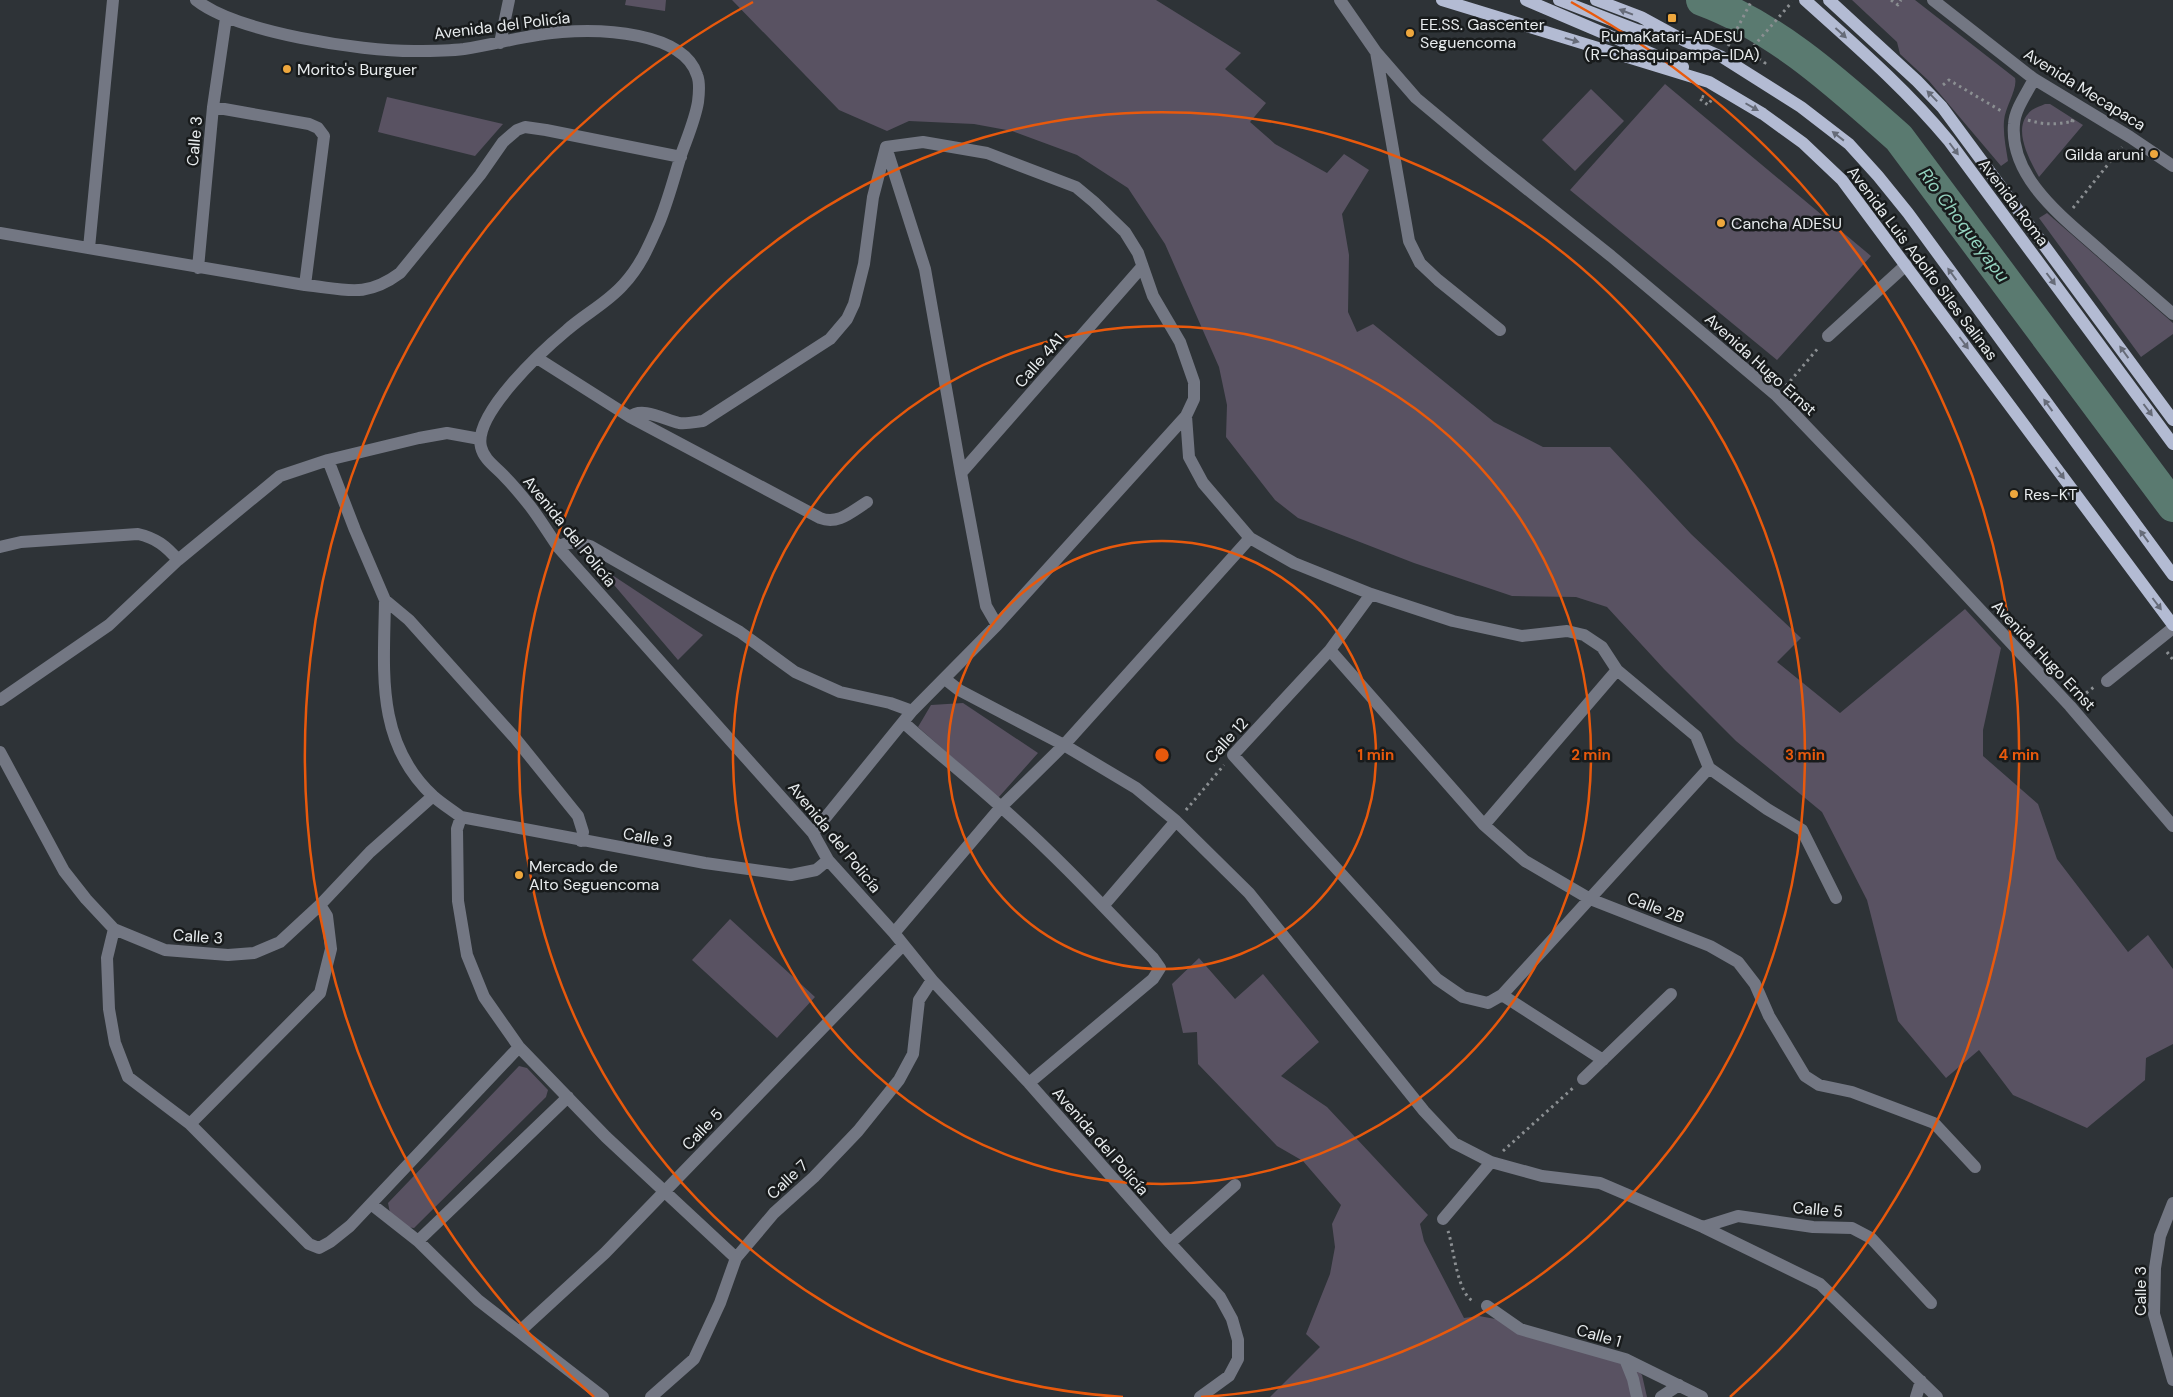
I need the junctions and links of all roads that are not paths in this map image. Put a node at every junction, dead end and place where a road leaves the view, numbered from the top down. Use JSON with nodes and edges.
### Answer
{"nodes":[{"id":1,"x":112,"y":0,"type":"edge"},
{"id":2,"x":196,"y":0,"type":"edge"},
{"id":3,"x":510,"y":0,"type":"edge"},
{"id":4,"x":1340,"y":0,"type":"edge"},
{"id":5,"x":1442,"y":0,"type":"edge"},
{"id":6,"x":1526,"y":0,"type":"edge"},
{"id":7,"x":1559,"y":0,"type":"edge"},
{"id":8,"x":1596,"y":0,"type":"edge"},
{"id":9,"x":1805,"y":0,"type":"edge"},
{"id":10,"x":1829,"y":0,"type":"edge"},
{"id":11,"x":1933,"y":0,"type":"edge"},
{"id":12,"x":226,"y":18,"type":"junction"},
{"id":13,"x":1686,"y":41,"type":"junction"},
{"id":14,"x":500,"y":43,"type":"junction"},
{"id":15,"x":1376,"y":52,"type":"junction"},
{"id":16,"x":2034,"y":79,"type":"junction"},
{"id":17,"x":1710,"y":82,"type":"junction"},
{"id":18,"x":213,"y":107,"type":"junction"},
{"id":19,"x":886,"y":147,"type":"junction"},
{"id":20,"x":681,"y":157,"type":"junction"},
{"id":21,"x":2173,"y":166,"type":"edge"},
{"id":22,"x":0,"y":233,"type":"edge"},
{"id":23,"x":89,"y":248,"type":"junction"},
{"id":24,"x":1906,"y":265,"type":"junction"},
{"id":25,"x":198,"y":268,"type":"junction"},
{"id":26,"x":1141,"y":268,"type":"junction"},
{"id":27,"x":306,"y":285,"type":"junction"},
{"id":28,"x":2173,"y":314,"type":"edge"},
{"id":29,"x":1500,"y":330,"type":"dead end"},
{"id":30,"x":1828,"y":336,"type":"road end"},
{"id":31,"x":537,"y":358,"type":"junction"},
{"id":32,"x":1186,"y":416,"type":"junction"},
{"id":33,"x":630,"y":417,"type":"junction"},
{"id":34,"x":2173,"y":420,"type":"edge"},
{"id":35,"x":480,"y":439,"type":"junction"},
{"id":36,"x":2173,"y":444,"type":"edge"},
{"id":37,"x":328,"y":460,"type":"junction"},
{"id":38,"x":961,"y":473,"type":"junction"},
{"id":39,"x":867,"y":502,"type":"dead end"},
{"id":40,"x":1250,"y":538,"type":"junction"},
{"id":41,"x":0,"y":547,"type":"edge"},
{"id":42,"x":558,"y":547,"type":"junction"},
{"id":43,"x":178,"y":560,"type":"junction"},
{"id":44,"x":2173,"y":576,"type":"edge"},
{"id":45,"x":1372,"y":594,"type":"junction"},
{"id":46,"x":385,"y":600,"type":"junction"},
{"id":47,"x":997,"y":625,"type":"junction"},
{"id":48,"x":2173,"y":627,"type":"edge"},
{"id":49,"x":1330,"y":650,"type":"junction"},
{"id":50,"x":1617,"y":670,"type":"junction"},
{"id":51,"x":945,"y":679,"type":"junction"},
{"id":52,"x":2107,"y":681,"type":"road end"},
{"id":53,"x":0,"y":700,"type":"edge"},
{"id":54,"x":912,"y":711,"type":"junction"},
{"id":55,"x":902,"y":722,"type":"junction"},
{"id":56,"x":1064,"y":745,"type":"junction"},
{"id":57,"x":0,"y":752,"type":"edge"},
{"id":58,"x":1710,"y":768,"type":"junction"},
{"id":59,"x":433,"y":796,"type":"junction"},
{"id":60,"x":1002,"y":807,"type":"junction"},
{"id":61,"x":461,"y":817,"type":"junction"},
{"id":62,"x":1176,"y":821,"type":"junction"},
{"id":63,"x":1484,"y":825,"type":"junction"},
{"id":64,"x":2173,"y":826,"type":"edge"},
{"id":65,"x":813,"y":833,"type":"junction"},
{"id":66,"x":581,"y":841,"type":"junction"},
{"id":67,"x":828,"y":860,"type":"junction"},
{"id":68,"x":1836,"y":898,"type":"dead end"},
{"id":69,"x":1590,"y":899,"type":"junction"},
{"id":70,"x":320,"y":905,"type":"junction"},
{"id":71,"x":1103,"y":906,"type":"junction"},
{"id":72,"x":114,"y":929,"type":"junction"},
{"id":73,"x":894,"y":933,"type":"junction"},
{"id":74,"x":903,"y":945,"type":"junction"},
{"id":75,"x":932,"y":980,"type":"junction"},
{"id":76,"x":1671,"y":994,"type":"dead end"},
{"id":77,"x":1502,"y":995,"type":"junction"},
{"id":78,"x":518,"y":1047,"type":"junction"},
{"id":79,"x":1602,"y":1060,"type":"junction"},
{"id":80,"x":1582,"y":1079,"type":"road end"},
{"id":81,"x":1030,"y":1083,"type":"junction"},
{"id":82,"x":568,"y":1097,"type":"junction"},
{"id":83,"x":190,"y":1124,"type":"junction"},
{"id":84,"x":1491,"y":1162,"type":"junction"},
{"id":85,"x":1975,"y":1167,"type":"dead end"},
{"id":86,"x":1235,"y":1185,"type":"dead end"},
{"id":87,"x":664,"y":1192,"type":"junction"},
{"id":88,"x":2173,"y":1203,"type":"edge"},
{"id":89,"x":371,"y":1204,"type":"junction"},
{"id":90,"x":1443,"y":1219,"type":"road end"},
{"id":91,"x":1703,"y":1227,"type":"junction"},
{"id":92,"x":418,"y":1242,"type":"junction"},
{"id":93,"x":1170,"y":1243,"type":"junction"},
{"id":94,"x":736,"y":1258,"type":"junction"},
{"id":95,"x":1931,"y":1303,"type":"dead end"},
{"id":96,"x":1487,"y":1306,"type":"road end"},
{"id":97,"x":520,"y":1331,"type":"junction"},
{"id":98,"x":1624,"y":1359,"type":"junction"},
{"id":99,"x":2173,"y":1380,"type":"edge"},
{"id":100,"x":1921,"y":1381,"type":"junction"},
{"id":101,"x":1679,"y":1385,"type":"junction"},
{"id":102,"x":603,"y":1397,"type":"edge"},
{"id":103,"x":651,"y":1397,"type":"edge"},
{"id":104,"x":1200,"y":1397,"type":"edge"},
{"id":105,"x":1637,"y":1397,"type":"edge"},
{"id":106,"x":1661,"y":1397,"type":"edge"},
{"id":107,"x":1702,"y":1397,"type":"edge"},
{"id":108,"x":1916,"y":1397,"type":"edge"},
{"id":109,"x":1937,"y":1397,"type":"edge"}],
"edges":[{"from":1,"to":23,"type":"street"},
{"from":2,"to":12,"type":"street","name":"Avenida del Policía"},
{"from":3,"to":14,"type":"street"},
{"from":4,"to":15,"type":"street","name":"Avenida Hugo Ernst"},
{"from":5,"to":17,"type":"main road","name":"Avenida Luis Adolfo Siles Salinas","one_way":true},
{"from":6,"to":17,"type":"main road"},
{"from":7,"to":13,"type":"main road"},
{"from":13,"to":8,"type":"main road","name":"Avenida Luis Adolfo Siles Salinas","one_way":true},
{"from":9,"to":36,"type":"main road","name":"Avenida Roma","one_way":true},
{"from":34,"to":10,"type":"main road","name":"Avenida Roma","one_way":true},
{"from":11,"to":16,"type":"street","name":"Avenida Mecapaca"},
{"from":12,"to":14,"type":"street","name":"Avenida del Policía"},
{"from":12,"to":18,"type":"street","name":"Calle 3"},
{"from":44,"to":13,"type":"main road","name":"Avenida Luis Adolfo Siles Salinas","one_way":true},
{"from":14,"to":20,"type":"street","name":"Avenida del Policía"},
{"from":15,"to":29,"type":"street"},
{"from":15,"to":64,"type":"street","name":"Avenida Hugo Ernst"},
{"from":16,"to":21,"type":"street","name":"Avenida Mecapaca"},
{"from":16,"to":28,"type":"street"},
{"from":17,"to":24,"type":"main road","name":"Avenida Luis Adolfo Siles Salinas","one_way":true},
{"from":18,"to":25,"type":"street","name":"Calle 3"},
{"from":18,"to":27,"type":"street"},
{"from":19,"to":26,"type":"street"},
{"from":19,"to":33,"type":"street"},
{"from":19,"to":38,"type":"street"},
{"from":20,"to":27,"type":"street"},
{"from":20,"to":31,"type":"street","name":"Avenida del Policía"},
{"from":22,"to":23,"type":"street"},
{"from":23,"to":25,"type":"street"},
{"from":24,"to":30,"type":"street"},
{"from":24,"to":48,"type":"main road","name":"Avenida Luis Adolfo Siles Salinas","one_way":true},
{"from":25,"to":27,"type":"street"},
{"from":26,"to":32,"type":"street"},
{"from":26,"to":38,"type":"street","name":"Calle 4A1"},
{"from":31,"to":33,"type":"street"},
{"from":31,"to":35,"type":"street","name":"Avenida del Policía"},
{"from":32,"to":40,"type":"street"},
{"from":32,"to":47,"type":"street"},
{"from":33,"to":39,"type":"street"},
{"from":35,"to":37,"type":"street"},
{"from":35,"to":42,"type":"street","name":"Avenida del Policía"},
{"from":37,"to":43,"type":"street"},
{"from":37,"to":46,"type":"street"},
{"from":38,"to":47,"type":"street"},
{"from":40,"to":45,"type":"street"},
{"from":40,"to":56,"type":"street"},
{"from":41,"to":43,"type":"street"},
{"from":42,"to":54,"type":"street"},
{"from":42,"to":65,"type":"street","name":"Avenida del Policía"},
{"from":43,"to":53,"type":"street"},
{"from":45,"to":49,"type":"street","name":"Calle 12"},
{"from":45,"to":50,"type":"street"},
{"from":46,"to":59,"type":"street"},
{"from":46,"to":66,"type":"street"},
{"from":47,"to":51,"type":"street"},
{"from":48,"to":52,"type":"street"},
{"from":49,"to":63,"type":"street","name":"Calle 2B"},
{"from":49,"to":77,"type":"street","name":"Calle 12"},
{"from":50,"to":58,"type":"street"},
{"from":50,"to":63,"type":"street"},
{"from":51,"to":54,"type":"street"},
{"from":51,"to":56,"type":"street"},
{"from":54,"to":55,"type":"street"},
{"from":55,"to":60,"type":"street"},
{"from":55,"to":65,"type":"street"},
{"from":56,"to":60,"type":"street"},
{"from":56,"to":62,"type":"street"},
{"from":57,"to":72,"type":"street","name":"Calle 3"},
{"from":58,"to":68,"type":"street"},
{"from":58,"to":69,"type":"street"},
{"from":59,"to":61,"type":"street"},
{"from":59,"to":70,"type":"street","name":"Calle 3"},
{"from":60,"to":71,"type":"street"},
{"from":60,"to":73,"type":"street"},
{"from":61,"to":66,"type":"street","name":"Calle 3"},
{"from":61,"to":78,"type":"street"},
{"from":62,"to":71,"type":"street"},
{"from":62,"to":84,"type":"street"},
{"from":63,"to":69,"type":"street","name":"Calle 2B"},
{"from":65,"to":67,"type":"street","name":"Avenida del Policía"},
{"from":66,"to":67,"type":"street","name":"Calle 3"},
{"from":67,"to":73,"type":"street","name":"Avenida del Policía"},
{"from":69,"to":77,"type":"street"},
{"from":69,"to":85,"type":"street","name":"Calle 2B"},
{"from":70,"to":72,"type":"street","name":"Calle 3"},
{"from":70,"to":83,"type":"street"},
{"from":71,"to":81,"type":"street"},
{"from":72,"to":83,"type":"street"},
{"from":73,"to":74,"type":"street","name":"Avenida del Policía"},
{"from":74,"to":75,"type":"street","name":"Avenida del Policía"},
{"from":74,"to":87,"type":"street","name":"Calle 5"},
{"from":75,"to":81,"type":"street","name":"Avenida del Policía"},
{"from":75,"to":94,"type":"street","name":"Calle 7"},
{"from":76,"to":79,"type":"street"},
{"from":77,"to":79,"type":"street"},
{"from":78,"to":82,"type":"street"},
{"from":78,"to":89,"type":"street"},
{"from":79,"to":80,"type":"street"},
{"from":81,"to":93,"type":"street","name":"Avenida del Policía"},
{"from":82,"to":87,"type":"street"},
{"from":82,"to":92,"type":"street"},
{"from":83,"to":89,"type":"street"},
{"from":84,"to":90,"type":"street"},
{"from":84,"to":91,"type":"street"},
{"from":86,"to":93,"type":"street"},
{"from":87,"to":94,"type":"street"},
{"from":87,"to":97,"type":"street","name":"Calle 5"},
{"from":88,"to":99,"type":"street","name":"Calle 3"},
{"from":89,"to":92,"type":"street"},
{"from":91,"to":95,"type":"street","name":"Calle 5"},
{"from":91,"to":100,"type":"street"},
{"from":92,"to":97,"type":"street"},
{"from":93,"to":104,"type":"street","name":"Avenida del Policía"},
{"from":94,"to":103,"type":"street","name":"Calle 7"},
{"from":96,"to":98,"type":"street","name":"Calle 1"},
{"from":97,"to":102,"type":"street"},
{"from":98,"to":101,"type":"street","name":"Calle 1"},
{"from":98,"to":105,"type":"street"},
{"from":100,"to":108,"type":"street"},
{"from":100,"to":109,"type":"street"},
{"from":101,"to":106,"type":"street"},
{"from":101,"to":107,"type":"street","name":"Calle 1"}]}
